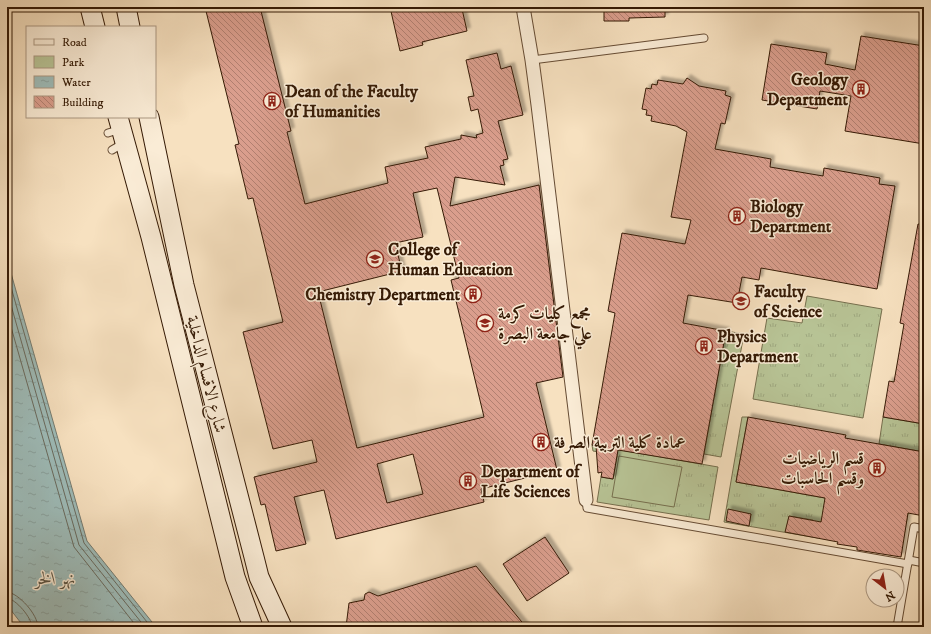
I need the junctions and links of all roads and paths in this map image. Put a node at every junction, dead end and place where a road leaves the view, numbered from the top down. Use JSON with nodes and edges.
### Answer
{"nodes":[{"id":1,"x":90,"y":7,"type":"edge"},
{"id":2,"x":126,"y":7,"type":"edge"},
{"id":3,"x":522,"y":7,"type":"edge"},
{"id":4,"x":95,"y":26,"type":"edge"},
{"id":5,"x":130,"y":26,"type":"edge"},
{"id":6,"x":704,"y":38,"type":"dead end"},
{"id":7,"x":532,"y":60,"type":"junction"},
{"id":8,"x":149,"y":118,"type":"edge"},
{"id":9,"x":117,"y":134,"type":"edge"},
{"id":10,"x":586,"y":500,"type":"joint"},
{"id":11,"x":924,"y":529,"type":"edge"},
{"id":12,"x":908,"y":562,"type":"junction"},
{"id":13,"x":924,"y":563,"type":"edge"},
{"id":14,"x":253,"y":627,"type":"edge"},
{"id":15,"x":282,"y":627,"type":"edge"},
{"id":16,"x":897,"y":627,"type":"edge"}],
"edges":[{"from":1,"to":4,"type":"street"},
{"from":2,"to":5,"type":"street"},
{"from":3,"to":7,"type":"street"},
{"from":6,"to":7,"type":"lane"},
{"from":7,"to":10,"type":"street"},
{"from":8,"to":15,"type":"street","name":"شارع الاقسام الداخلية"},
{"from":9,"to":14,"type":"street","name":"شارع الاقسام الداخلية"},
{"from":10,"to":12,"type":"lane"},
{"from":11,"to":12,"type":"lane"},
{"from":12,"to":13,"type":"lane"},
{"from":12,"to":16,"type":"lane"}]}
